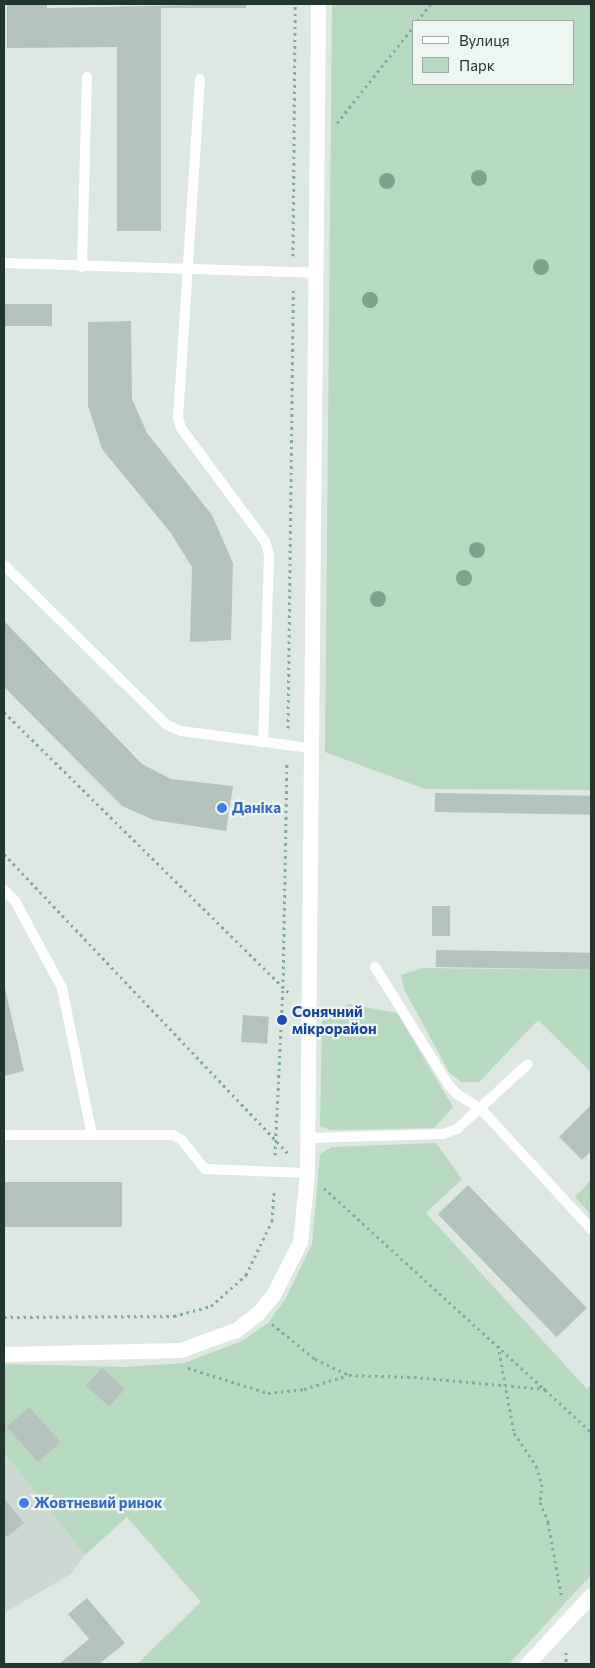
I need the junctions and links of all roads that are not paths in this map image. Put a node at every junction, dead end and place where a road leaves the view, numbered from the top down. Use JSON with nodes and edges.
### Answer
{"nodes":[{"id":1,"x":318,"y":4,"type":"edge"},
{"id":2,"x":87,"y":77,"type":"dead end"},
{"id":3,"x":200,"y":79,"type":"dead end"},
{"id":4,"x":4,"y":262,"type":"edge"},
{"id":5,"x":82,"y":267,"type":"junction"},
{"id":6,"x":187,"y":270,"type":"junction"},
{"id":7,"x":315,"y":273,"type":"junction"},
{"id":8,"x":4,"y":565,"type":"edge"},
{"id":9,"x":263,"y":742,"type":"junction"},
{"id":10,"x":311,"y":748,"type":"junction"},
{"id":11,"x":4,"y":890,"type":"edge"},
{"id":12,"x":375,"y":967,"type":"dead end"},
{"id":13,"x":528,"y":1064,"type":"dead end"},
{"id":14,"x":481,"y":1109,"type":"junction"},
{"id":15,"x":4,"y":1135,"type":"edge"},
{"id":16,"x":92,"y":1135,"type":"junction"},
{"id":17,"x":307,"y":1138,"type":"junction"},
{"id":18,"x":307,"y":1173,"type":"junction"},
{"id":19,"x":591,"y":1229,"type":"edge"},
{"id":20,"x":4,"y":1354,"type":"edge"},
{"id":21,"x":591,"y":1595,"type":"edge"},
{"id":22,"x":527,"y":1664,"type":"edge"}],
"edges":[{"from":1,"to":7,"type":"street"},
{"from":2,"to":5,"type":"lane"},
{"from":3,"to":6,"type":"lane"},
{"from":4,"to":5,"type":"lane"},
{"from":5,"to":6,"type":"lane"},
{"from":6,"to":7,"type":"lane"},
{"from":6,"to":9,"type":"lane"},
{"from":7,"to":10,"type":"street"},
{"from":8,"to":9,"type":"lane"},
{"from":9,"to":10,"type":"lane"},
{"from":10,"to":17,"type":"street"},
{"from":11,"to":16,"type":"lane"},
{"from":12,"to":14,"type":"lane"},
{"from":13,"to":14,"type":"lane"},
{"from":14,"to":17,"type":"lane"},
{"from":14,"to":19,"type":"lane"},
{"from":15,"to":16,"type":"lane"},
{"from":16,"to":18,"type":"lane"},
{"from":17,"to":18,"type":"street"},
{"from":18,"to":20,"type":"street"},
{"from":21,"to":22,"type":"street"}]}
